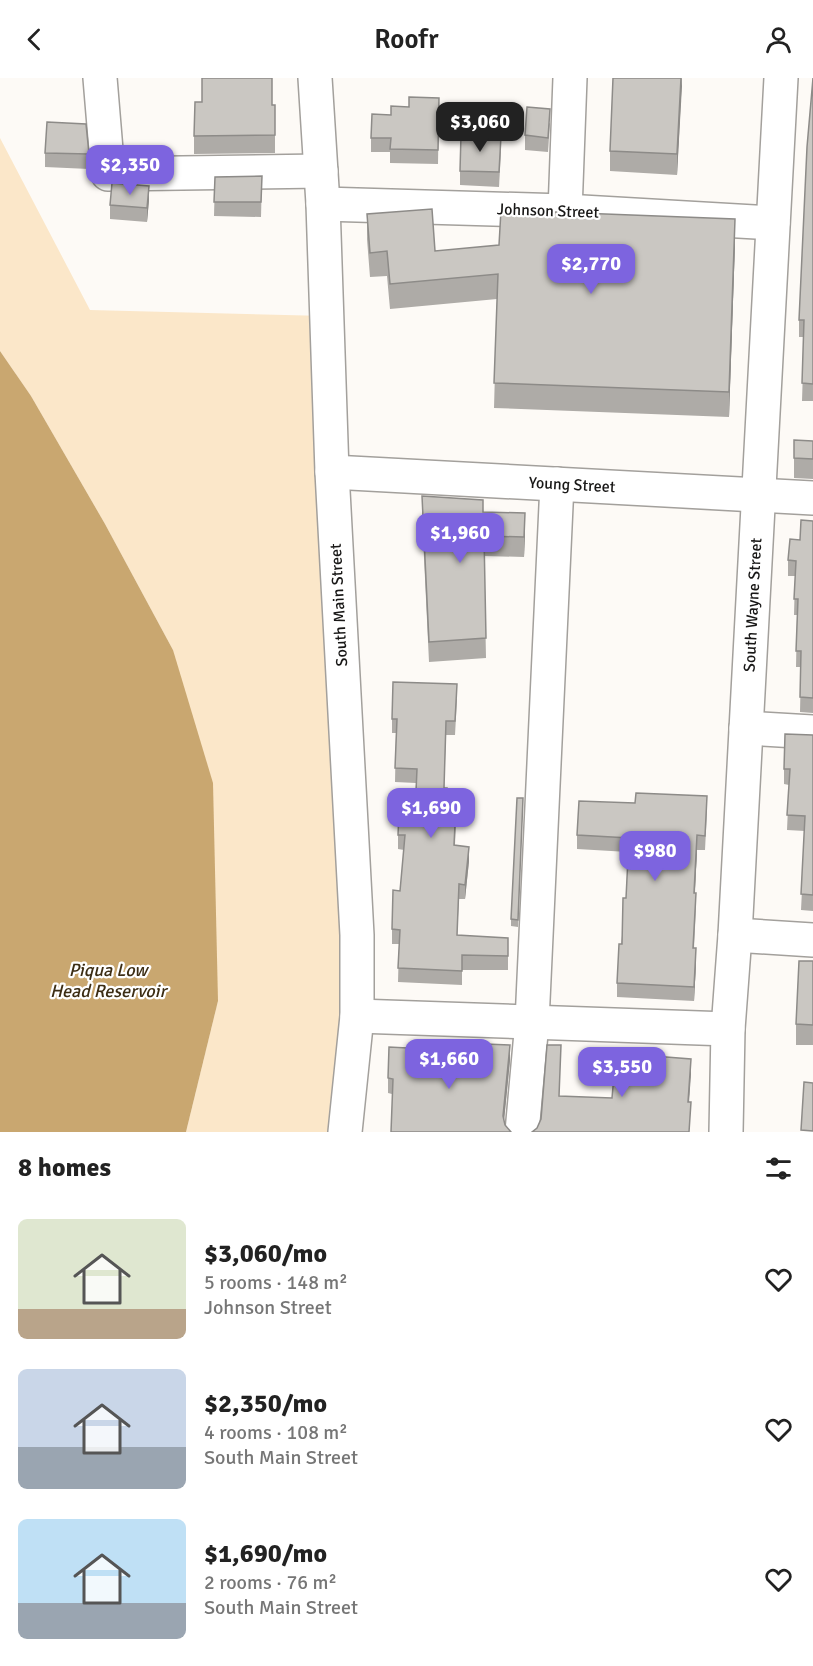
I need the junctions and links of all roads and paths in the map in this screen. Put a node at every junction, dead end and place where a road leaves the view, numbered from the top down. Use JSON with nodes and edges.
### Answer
{"nodes":[{"id":1,"x":100,"y":78,"type":"edge"},
{"id":2,"x":315,"y":78,"type":"edge"},
{"id":3,"x":570,"y":78,"type":"edge"},
{"id":4,"x":781,"y":78,"type":"edge"},
{"id":5,"x":321,"y":171,"type":"junction"},
{"id":6,"x":322,"y":204,"type":"junction"},
{"id":7,"x":565,"y":211,"type":"junction"},
{"id":8,"x":773,"y":223,"type":"junction"},
{"id":9,"x":332,"y":472,"type":"junction"},
{"id":10,"x":557,"y":484,"type":"junction"},
{"id":11,"x":759,"y":495,"type":"junction"},
{"id":12,"x":813,"y":498,"type":"edge"},
{"id":13,"x":746,"y":728,"type":"junction"},
{"id":14,"x":813,"y":732,"type":"edge"},
{"id":15,"x":735,"y":935,"type":"junction"},
{"id":16,"x":813,"y":940,"type":"edge"},
{"id":17,"x":357,"y":1016,"type":"junction"},
{"id":18,"x":532,"y":1022,"type":"junction"},
{"id":19,"x":728,"y":1029,"type":"junction"},
{"id":20,"x":345,"y":1132,"type":"edge"},
{"id":21,"x":522,"y":1132,"type":"edge"},
{"id":22,"x":726,"y":1132,"type":"edge"}],
"edges":[{"from":1,"to":5,"type":"street"},
{"from":2,"to":5,"type":"street","name":"South Main Street"},
{"from":3,"to":7,"type":"street"},
{"from":4,"to":8,"type":"street","name":"South Wayne Street"},
{"from":5,"to":6,"type":"street","name":"South Main Street"},
{"from":6,"to":7,"type":"street","name":"Johnson Street"},
{"from":6,"to":9,"type":"street","name":"South Main Street"},
{"from":7,"to":8,"type":"street","name":"Johnson Street"},
{"from":8,"to":11,"type":"street","name":"South Wayne Street"},
{"from":9,"to":10,"type":"street","name":"Young Street"},
{"from":9,"to":17,"type":"street","name":"South Main Street"},
{"from":10,"to":11,"type":"street","name":"Young Street"},
{"from":10,"to":18,"type":"street"},
{"from":11,"to":12,"type":"street","name":"Young Street"},
{"from":11,"to":13,"type":"street","name":"South Wayne Street"},
{"from":13,"to":14,"type":"street"},
{"from":13,"to":15,"type":"street","name":"South Wayne Street"},
{"from":15,"to":16,"type":"street"},
{"from":15,"to":19,"type":"street","name":"South Wayne Street"},
{"from":17,"to":18,"type":"street"},
{"from":17,"to":20,"type":"street","name":"South Main Street"},
{"from":18,"to":19,"type":"street"},
{"from":18,"to":21,"type":"street"},
{"from":19,"to":22,"type":"street","name":"South Wayne Street"}]}
